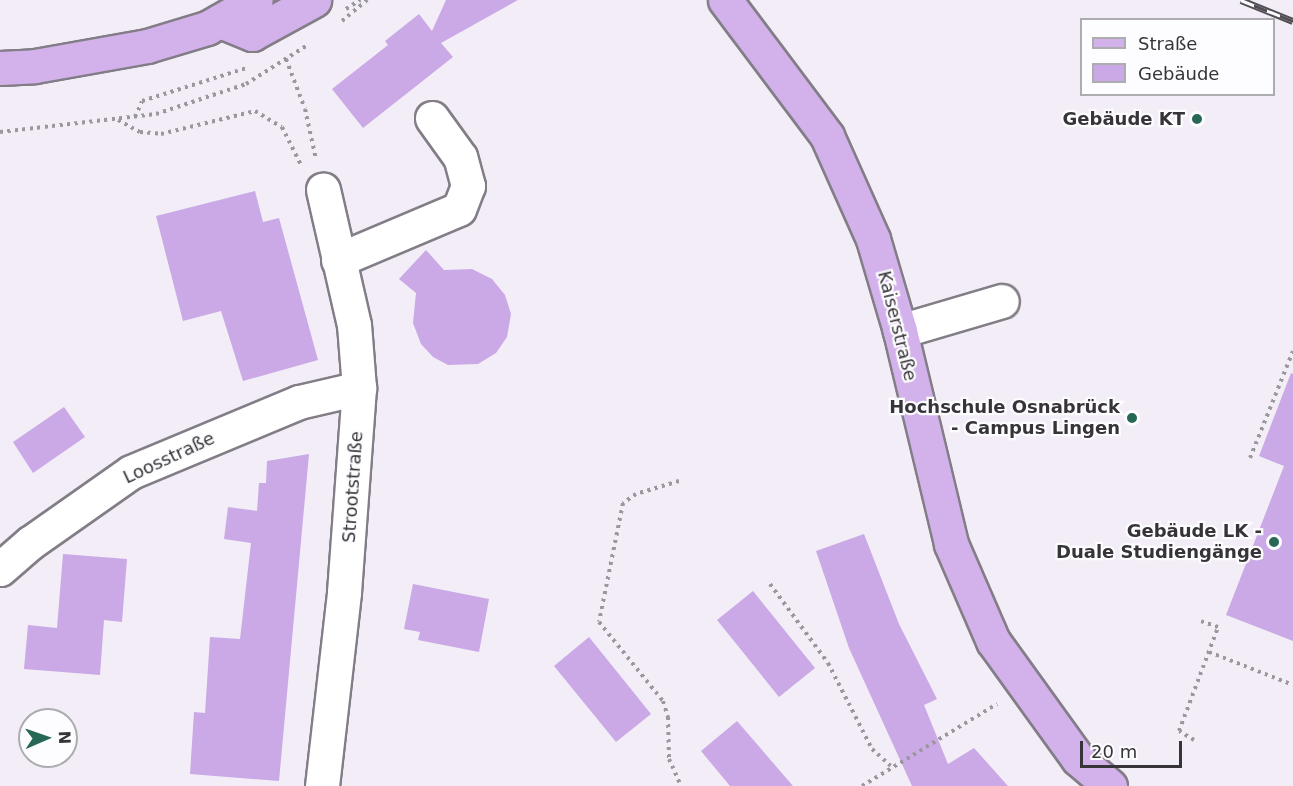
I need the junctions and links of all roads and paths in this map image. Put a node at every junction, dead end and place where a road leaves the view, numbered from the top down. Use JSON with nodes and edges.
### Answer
{"nodes":[{"id":1,"x":256,"y":0,"type":"edge"},
{"id":2,"x":314,"y":0,"type":"edge"},
{"id":3,"x":725,"y":0,"type":"edge"},
{"id":4,"x":217,"y":11,"type":"edge"},
{"id":5,"x":0,"y":68,"type":"edge"},
{"id":6,"x":432,"y":118,"type":"dead end"},
{"id":7,"x":117,"y":119,"type":"junction"},
{"id":8,"x":0,"y":132,"type":"edge"},
{"id":9,"x":314,"y":182,"type":"junction"},
{"id":10,"x":338,"y":260,"type":"junction"},
{"id":11,"x":1002,"y":301,"type":"dead end"},
{"id":12,"x":900,"y":331,"type":"junction"},
{"id":13,"x":1293,"y":351,"type":"edge"},
{"id":14,"x":359,"y":388,"type":"junction"},
{"id":15,"x":1250,"y":458,"type":"dead end"},
{"id":16,"x":679,"y":481,"type":"dead end"},
{"id":17,"x":0,"y":568,"type":"edge"},
{"id":18,"x":770,"y":584,"type":"dead end"},
{"id":19,"x":1201,"y":621,"type":"dead end"},
{"id":20,"x":1209,"y":651,"type":"junction"},
{"id":21,"x":1293,"y":685,"type":"edge"},
{"id":22,"x":1023,"y":688,"type":"junction"},
{"id":23,"x":1194,"y":740,"type":"dead end"},
{"id":24,"x":891,"y":766,"type":"junction"},
{"id":25,"x":322,"y":786,"type":"edge"},
{"id":26,"x":681,"y":786,"type":"edge"},
{"id":27,"x":862,"y":786,"type":"edge"},
{"id":28,"x":1110,"y":786,"type":"edge"}],
"edges":[{"from":1,"to":4,"type":"main road"},
{"from":2,"to":4,"type":"main road"},
{"from":3,"to":12,"type":"main road","name":"Kaiserstraße"},
{"from":4,"to":5,"type":"main road"},
{"from":6,"to":10,"type":"street"},
{"from":7,"to":8,"type":"path"},
{"from":7,"to":9,"type":"path"},
{"from":7,"to":9,"type":"path"},
{"from":9,"to":10,"type":"street","name":"Strootstraße"},
{"from":10,"to":14,"type":"street","name":"Strootstraße"},
{"from":11,"to":12,"type":"street"},
{"from":12,"to":22,"type":"main road","name":"Kaiserstraße"},
{"from":13,"to":15,"type":"path"},
{"from":14,"to":17,"type":"street","name":"Loosstraße"},
{"from":14,"to":25,"type":"street","name":"Strootstraße"},
{"from":16,"to":26,"type":"path"},
{"from":18,"to":24,"type":"path"},
{"from":19,"to":20,"type":"path"},
{"from":20,"to":21,"type":"path"},
{"from":20,"to":23,"type":"path"},
{"from":22,"to":24,"type":"path"},
{"from":22,"to":28,"type":"main road","name":"Kaiserstraße"},
{"from":24,"to":27,"type":"path"}]}
